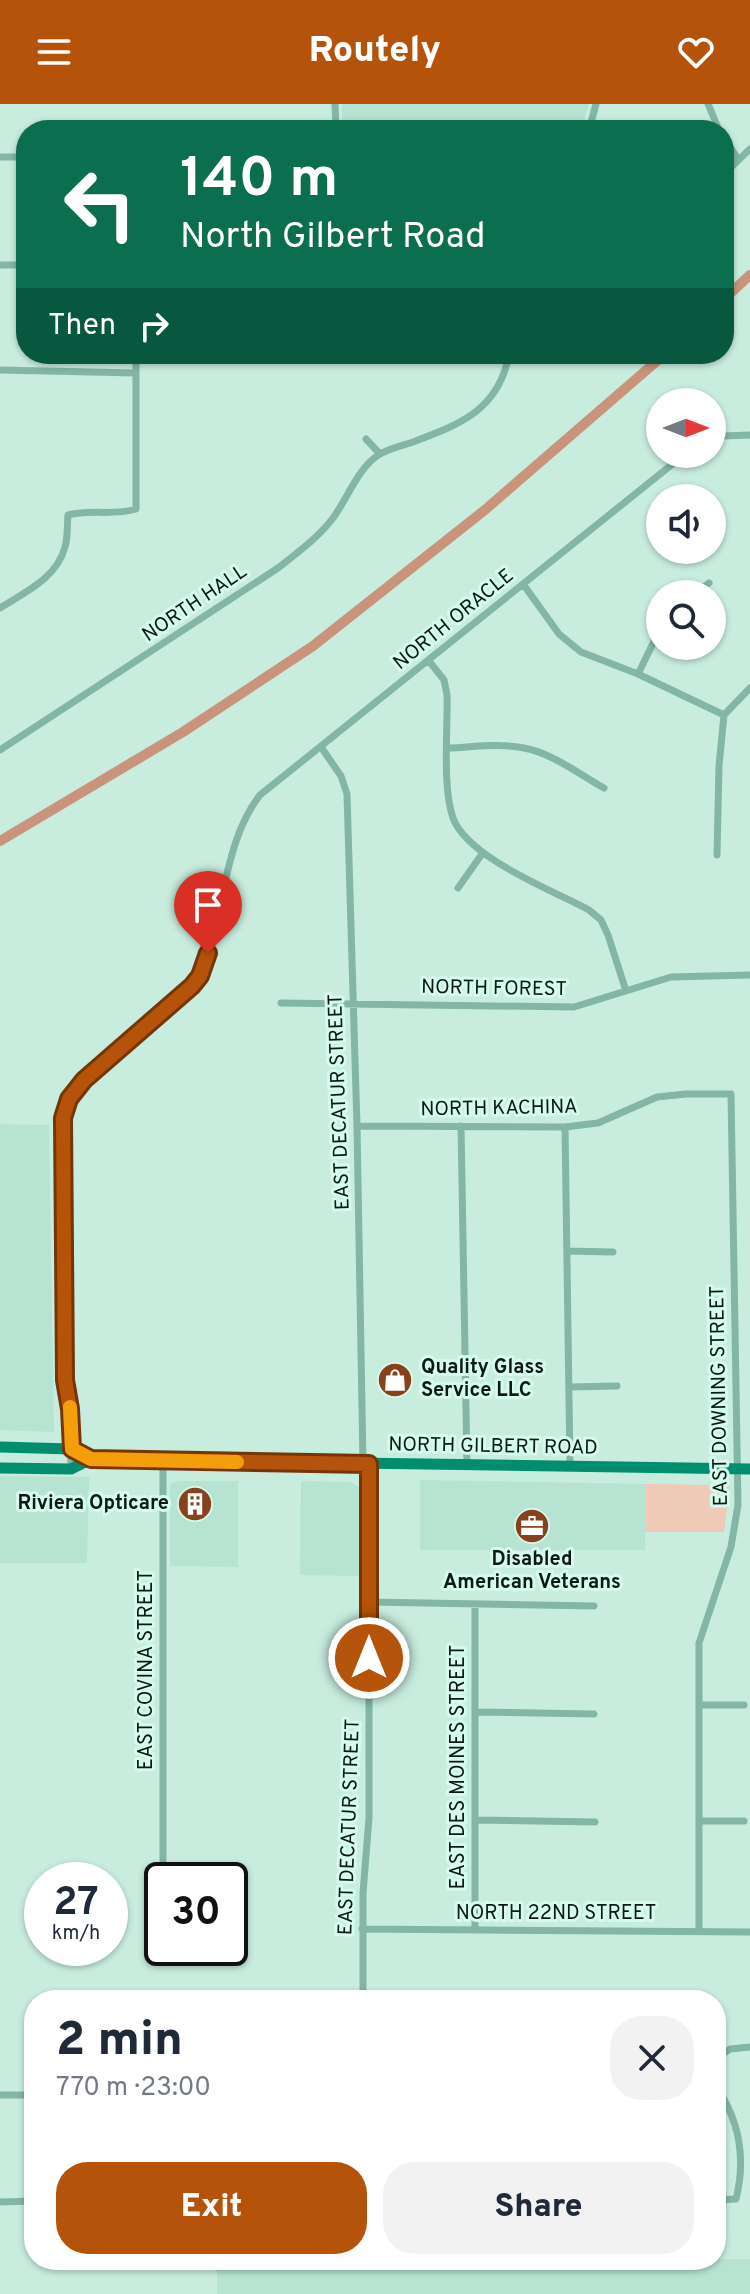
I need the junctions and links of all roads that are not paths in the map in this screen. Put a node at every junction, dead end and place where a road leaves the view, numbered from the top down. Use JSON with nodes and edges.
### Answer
{"nodes":[{"id":1,"x":750,"y":149,"type":"edge"},
{"id":2,"x":734,"y":153,"type":"edge"},
{"id":3,"x":738,"y":159,"type":"junction"},
{"id":4,"x":734,"y":163,"type":"edge"},
{"id":5,"x":136,"y":364,"type":"edge"},
{"id":6,"x":506,"y":364,"type":"edge"},
{"id":7,"x":0,"y":370,"type":"edge"},
{"id":8,"x":136,"y":373,"type":"junction"},
{"id":9,"x":750,"y":435,"type":"edge"},
{"id":10,"x":726,"y":436,"type":"edge"},
{"id":11,"x":366,"y":439,"type":"dead end"},
{"id":12,"x":380,"y":454,"type":"junction"},
{"id":13,"x":668,"y":468,"type":"edge"},
{"id":14,"x":523,"y":584,"type":"junction"},
{"id":15,"x":0,"y":608,"type":"edge"},
{"id":16,"x":646,"y":658,"type":"edge"},
{"id":17,"x":429,"y":661,"type":"junction"},
{"id":18,"x":638,"y":674,"type":"junction"},
{"id":19,"x":750,"y":688,"type":"edge"},
{"id":20,"x":724,"y":715,"type":"junction"},
{"id":21,"x":321,"y":747,"type":"junction"},
{"id":22,"x":448,"y":748,"type":"junction"},
{"id":23,"x":0,"y":750,"type":"edge"},
{"id":24,"x":604,"y":788,"type":"dead end"},
{"id":25,"x":482,"y":854,"type":"junction"},
{"id":26,"x":717,"y":855,"type":"dead end"},
{"id":27,"x":458,"y":888,"type":"dead end"},
{"id":28,"x":750,"y":975,"type":"edge"},
{"id":29,"x":626,"y":991,"type":"junction"},
{"id":30,"x":281,"y":1003,"type":"dead end"},
{"id":31,"x":352,"y":1003,"type":"junction"},
{"id":32,"x":731,"y":1094,"type":"joint"},
{"id":33,"x":357,"y":1126,"type":"junction"},
{"id":34,"x":461,"y":1126,"type":"junction"},
{"id":35,"x":565,"y":1127,"type":"junction"},
{"id":36,"x":567,"y":1251,"type":"junction"},
{"id":37,"x":613,"y":1252,"type":"dead end"},
{"id":38,"x":617,"y":1386,"type":"dead end"},
{"id":39,"x":569,"y":1387,"type":"junction"},
{"id":40,"x":0,"y":1447,"type":"edge"},
{"id":41,"x":72,"y":1449,"type":"junction"},
{"id":42,"x":91,"y":1459,"type":"junction"},
{"id":43,"x":163,"y":1461,"type":"junction"},
{"id":44,"x":366,"y":1464,"type":"junction"},
{"id":45,"x":467,"y":1465,"type":"junction"},
{"id":46,"x":570,"y":1466,"type":"junction"},
{"id":47,"x":0,"y":1468,"type":"edge"},
{"id":48,"x":71,"y":1469,"type":"junction"},
{"id":49,"x":744,"y":1469,"type":"edge"},
{"id":50,"x":369,"y":1602,"type":"junction"},
{"id":51,"x":475,"y":1604,"type":"junction"},
{"id":52,"x":594,"y":1606,"type":"dead end"},
{"id":53,"x":699,"y":1705,"type":"junction"},
{"id":54,"x":744,"y":1705,"type":"dead end"},
{"id":55,"x":475,"y":1712,"type":"junction"},
{"id":56,"x":594,"y":1714,"type":"dead end"},
{"id":57,"x":476,"y":1820,"type":"junction"},
{"id":58,"x":699,"y":1821,"type":"junction"},
{"id":59,"x":744,"y":1821,"type":"dead end"},
{"id":60,"x":595,"y":1822,"type":"dead end"},
{"id":61,"x":163,"y":1862,"type":"edge"},
{"id":62,"x":362,"y":1929,"type":"junction"},
{"id":63,"x":475,"y":1930,"type":"junction"},
{"id":64,"x":699,"y":1931,"type":"junction"},
{"id":65,"x":750,"y":1932,"type":"edge"},
{"id":66,"x":363,"y":1990,"type":"edge"},
{"id":67,"x":750,"y":2047,"type":"edge"},
{"id":68,"x":726,"y":2051,"type":"edge"},
{"id":69,"x":0,"y":2095,"type":"edge"},
{"id":70,"x":24,"y":2095,"type":"edge"},
{"id":71,"x":726,"y":2104,"type":"edge"},
{"id":72,"x":726,"y":2200,"type":"edge"},
{"id":73,"x":24,"y":2201,"type":"edge"},
{"id":74,"x":0,"y":2202,"type":"edge"}],
"edges":[{"from":1,"to":3,"type":"street"},
{"from":2,"to":3,"type":"street"},
{"from":3,"to":4,"type":"street"},
{"from":5,"to":8,"type":"street"},
{"from":6,"to":12,"type":"street","name":"NORTH HALL"},
{"from":7,"to":8,"type":"street"},
{"from":8,"to":15,"type":"street"},
{"from":9,"to":10,"type":"street"},
{"from":11,"to":12,"type":"street"},
{"from":12,"to":23,"type":"street","name":"NORTH HALL"},
{"from":13,"to":14,"type":"street","name":"NORTH ORACLE"},
{"from":14,"to":17,"type":"street","name":"NORTH ORACLE"},
{"from":14,"to":18,"type":"street"},
{"from":16,"to":18,"type":"street"},
{"from":17,"to":21,"type":"street","name":"NORTH ORACLE"},
{"from":17,"to":22,"type":"street"},
{"from":18,"to":20,"type":"street"},
{"from":19,"to":20,"type":"street"},
{"from":20,"to":26,"type":"street"},
{"from":21,"to":31,"type":"street","name":"EAST DECATUR STREET"},
{"from":21,"to":41,"type":"street","name":"NORTH ORACLE"},
{"from":22,"to":24,"type":"street"},
{"from":22,"to":25,"type":"street"},
{"from":25,"to":27,"type":"street"},
{"from":25,"to":29,"type":"street"},
{"from":28,"to":29,"type":"street","name":"NORTH FOREST"},
{"from":29,"to":31,"type":"street","name":"NORTH FOREST"},
{"from":30,"to":31,"type":"street","name":"NORTH FOREST"},
{"from":31,"to":33,"type":"street","name":"EAST DECATUR STREET"},
{"from":32,"to":35,"type":"street","name":"NORTH KACHINA"},
{"from":32,"to":49,"type":"street","name":"EAST DOWNING STREET"},
{"from":33,"to":34,"type":"street","name":"NORTH KACHINA"},
{"from":33,"to":44,"type":"street","name":"EAST DECATUR STREET"},
{"from":34,"to":35,"type":"street","name":"NORTH KACHINA"},
{"from":34,"to":45,"type":"street"},
{"from":35,"to":36,"type":"street"},
{"from":36,"to":37,"type":"street"},
{"from":36,"to":39,"type":"street"},
{"from":38,"to":39,"type":"street"},
{"from":39,"to":46,"type":"street"},
{"from":40,"to":41,"type":"main road","name":"NORTH GILBERT ROAD"},
{"from":41,"to":42,"type":"main road","name":"NORTH GILBERT ROAD"},
{"from":41,"to":48,"type":"street"},
{"from":42,"to":43,"type":"main road","name":"NORTH GILBERT ROAD"},
{"from":42,"to":48,"type":"main road","name":"NORTH GILBERT ROAD"},
{"from":43,"to":44,"type":"main road","name":"NORTH GILBERT ROAD"},
{"from":43,"to":61,"type":"street","name":"EAST COVINA STREET"},
{"from":44,"to":45,"type":"main road","name":"NORTH GILBERT ROAD"},
{"from":44,"to":50,"type":"street","name":"EAST DECATUR STREET"},
{"from":45,"to":46,"type":"main road","name":"NORTH GILBERT ROAD"},
{"from":46,"to":49,"type":"main road","name":"NORTH GILBERT ROAD"},
{"from":47,"to":48,"type":"main road","name":"NORTH GILBERT ROAD"},
{"from":49,"to":53,"type":"street","name":"EAST DOWNING STREET"},
{"from":50,"to":51,"type":"street"},
{"from":50,"to":62,"type":"street","name":"EAST DECATUR STREET"},
{"from":51,"to":52,"type":"street"},
{"from":51,"to":55,"type":"street","name":"EAST DES MOINES STREET"},
{"from":53,"to":54,"type":"street"},
{"from":53,"to":58,"type":"street","name":"EAST DOWNING STREET"},
{"from":55,"to":56,"type":"street"},
{"from":55,"to":57,"type":"street","name":"EAST DES MOINES STREET"},
{"from":57,"to":60,"type":"street"},
{"from":57,"to":63,"type":"street","name":"EAST DES MOINES STREET"},
{"from":58,"to":59,"type":"street"},
{"from":58,"to":64,"type":"street","name":"EAST DOWNING STREET"},
{"from":62,"to":63,"type":"street","name":"NORTH 22ND STREET"},
{"from":62,"to":66,"type":"street","name":"EAST DECATUR STREET"},
{"from":63,"to":64,"type":"street","name":"NORTH 22ND STREET"},
{"from":64,"to":65,"type":"street","name":"NORTH 22ND STREET"},
{"from":67,"to":68,"type":"street"},
{"from":69,"to":70,"type":"street"},
{"from":71,"to":72,"type":"street"},
{"from":73,"to":74,"type":"street"}]}
